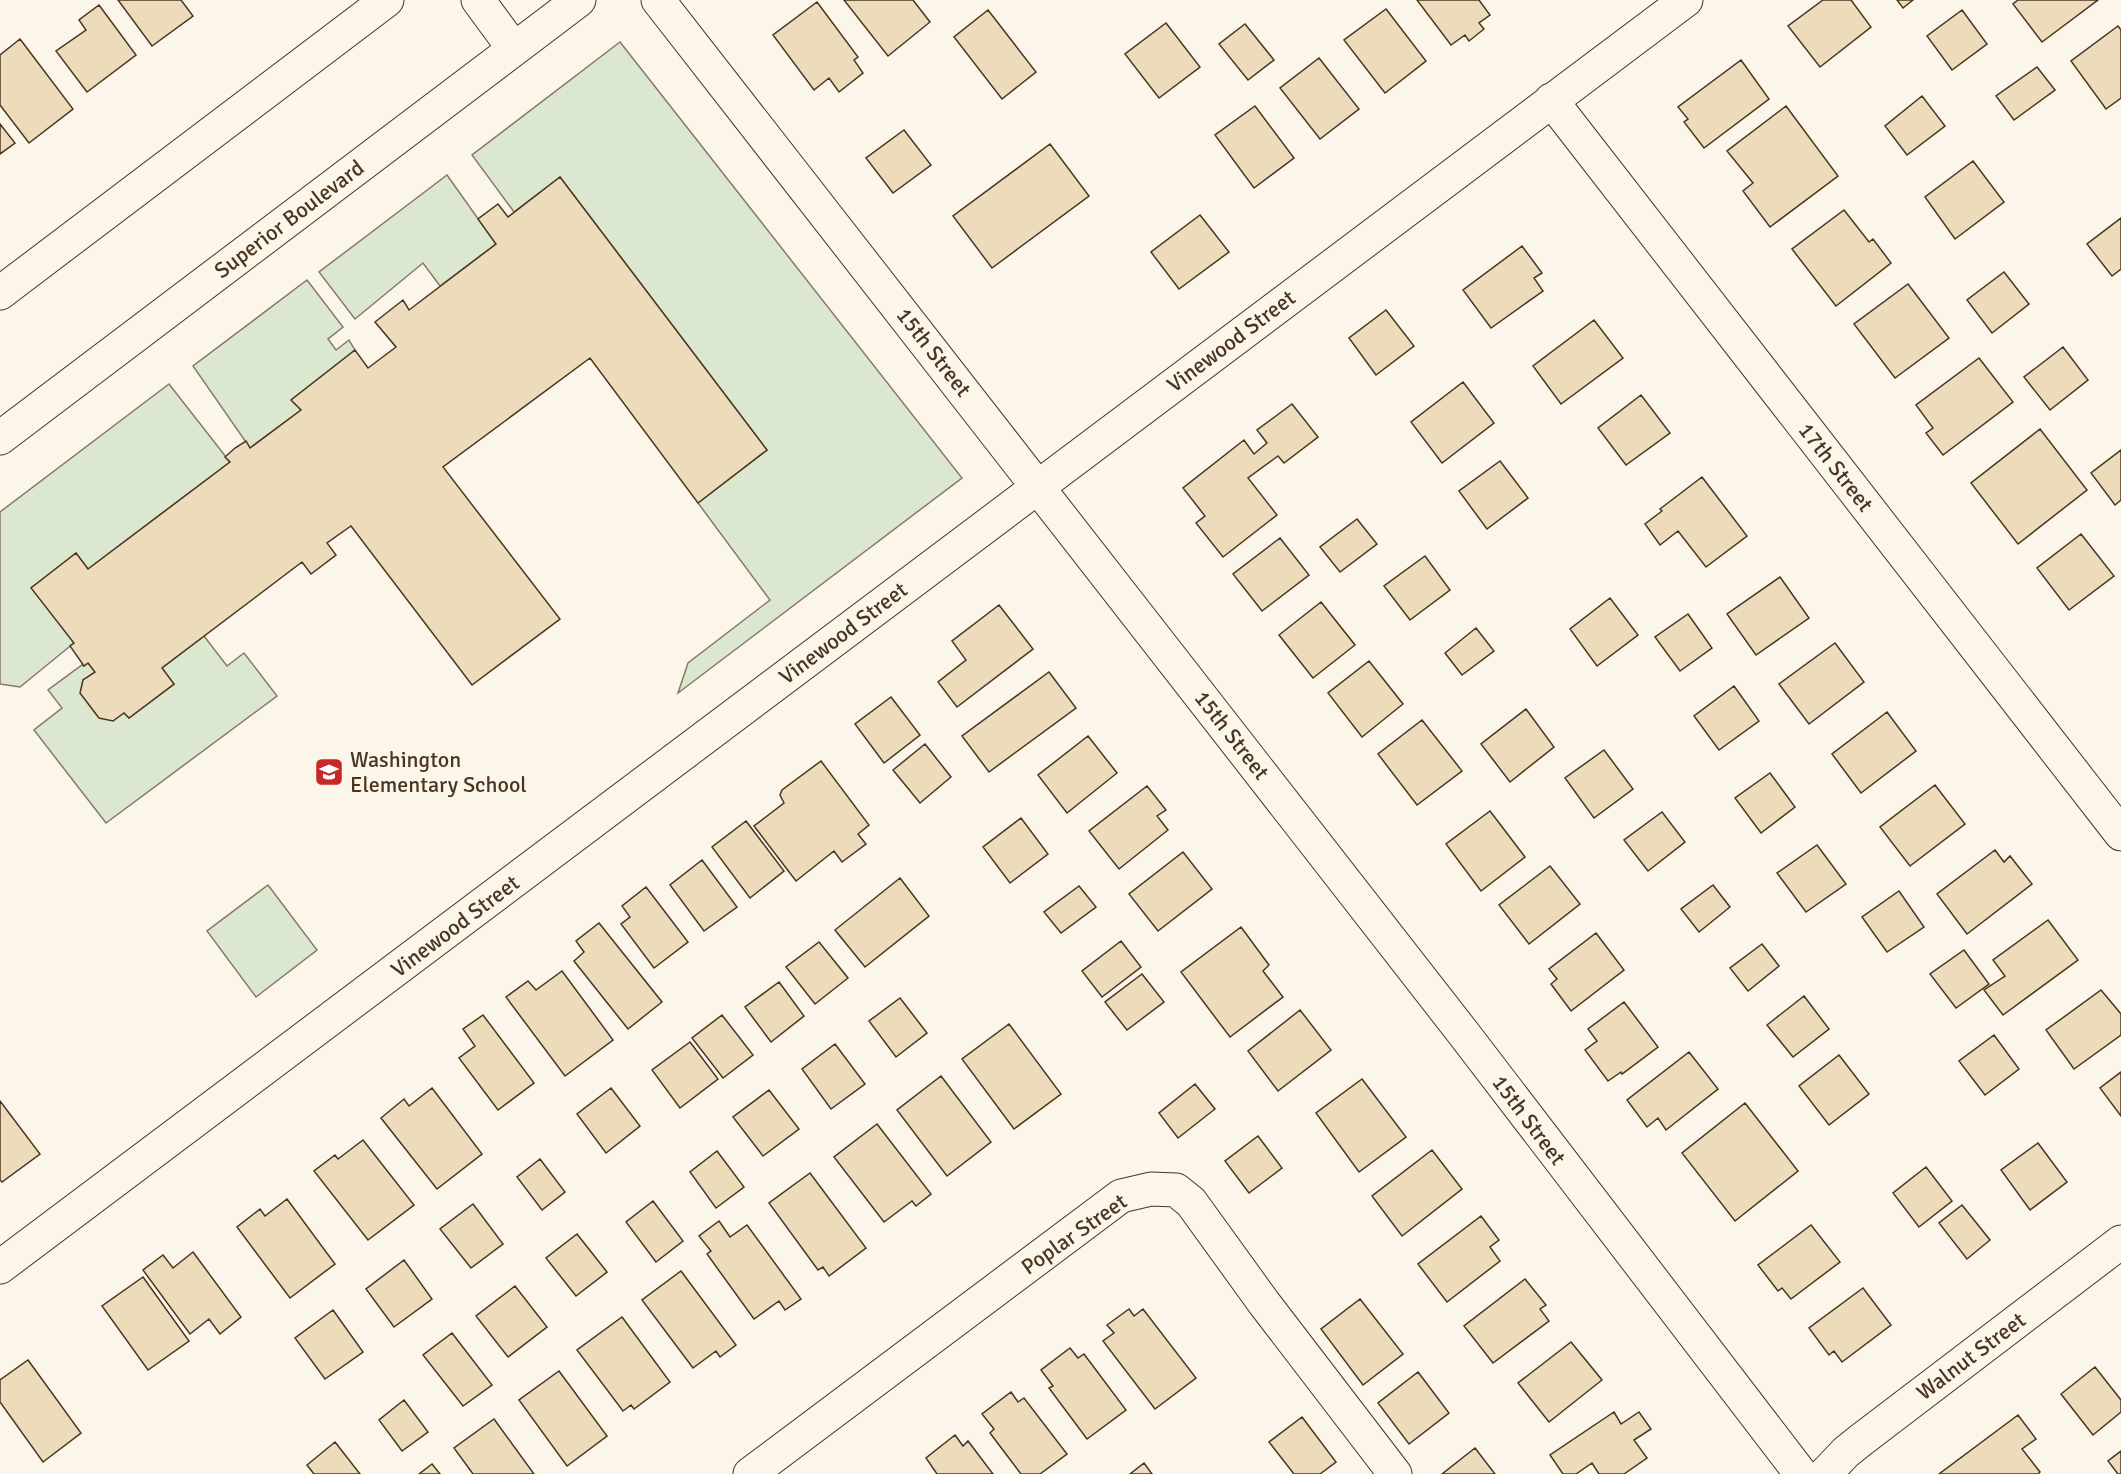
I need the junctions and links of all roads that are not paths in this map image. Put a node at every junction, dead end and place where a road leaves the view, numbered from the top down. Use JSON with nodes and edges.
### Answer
{"nodes":[{"id":1,"x":387,"y":0,"type":"edge"},
{"id":2,"x":478,"y":0,"type":"edge"},
{"id":3,"x":579,"y":0,"type":"edge"},
{"id":4,"x":658,"y":0,"type":"edge"},
{"id":5,"x":1686,"y":0,"type":"edge"},
{"id":6,"x":514,"y":49,"type":"junction"},
{"id":7,"x":1551,"y":100,"type":"junction"},
{"id":8,"x":0,"y":293,"type":"edge"},
{"id":9,"x":0,"y":438,"type":"edge"},
{"id":10,"x":1038,"y":486,"type":"junction"},
{"id":11,"x":2121,"y":834,"type":"edge"},
{"id":12,"x":2121,"y":1242,"type":"edge"},
{"id":13,"x":0,"y":1267,"type":"edge"},
{"id":14,"x":750,"y":1474,"type":"edge"},
{"id":15,"x":1395,"y":1474,"type":"edge"},
{"id":16,"x":1801,"y":1474,"type":"edge"},
{"id":17,"x":1825,"y":1474,"type":"edge"}],
"edges":[{"from":1,"to":8,"type":"street"},
{"from":2,"to":6,"type":"street"},
{"from":3,"to":6,"type":"street","name":"Superior Boulevard"},
{"from":4,"to":10,"type":"street","name":"15th Street"},
{"from":5,"to":7,"type":"street","name":"Vinewood Street"},
{"from":6,"to":9,"type":"street","name":"Superior Boulevard"},
{"from":7,"to":10,"type":"street","name":"Vinewood Street"},
{"from":7,"to":11,"type":"street","name":"17th Street"},
{"from":10,"to":13,"type":"street","name":"Vinewood Street"},
{"from":10,"to":16,"type":"street","name":"15th Street"},
{"from":12,"to":17,"type":"street","name":"Walnut Street"},
{"from":14,"to":15,"type":"street","name":"Poplar Street"}]}
